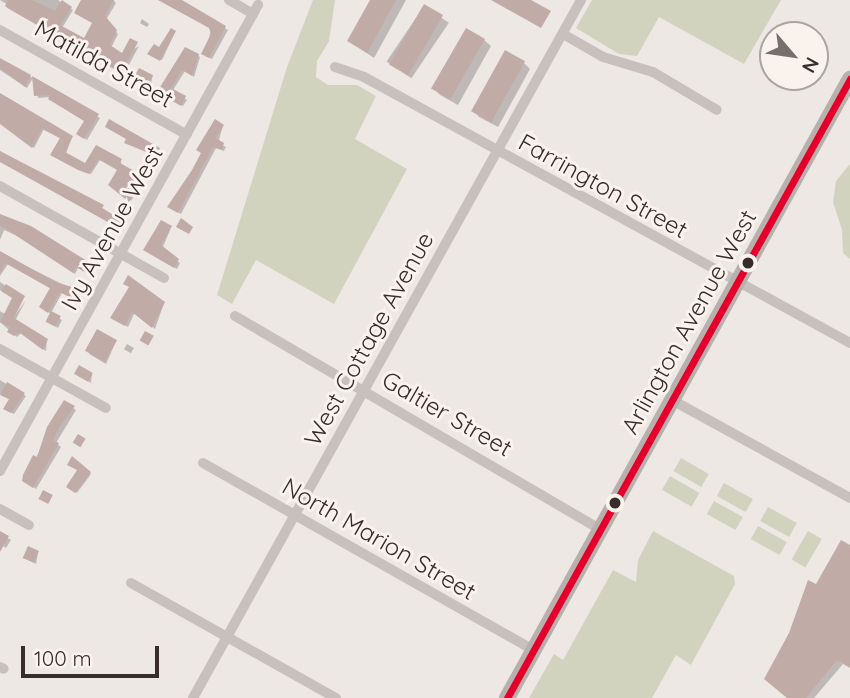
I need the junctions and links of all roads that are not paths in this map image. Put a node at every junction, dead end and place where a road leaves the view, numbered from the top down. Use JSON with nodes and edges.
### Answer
{"nodes":[{"id":1,"x":229,"y":0,"type":"edge"},
{"id":2,"x":581,"y":0,"type":"edge"},
{"id":3,"x":0,"y":30,"type":"edge"},
{"id":4,"x":563,"y":34,"type":"junction"},
{"id":5,"x":335,"y":67,"type":"dead end"},
{"id":6,"x":850,"y":79,"type":"edge"},
{"id":7,"x":717,"y":110,"type":"dead end"},
{"id":8,"x":187,"y":135,"type":"junction"},
{"id":9,"x":498,"y":151,"type":"junction"},
{"id":10,"x":0,"y":186,"type":"edge"},
{"id":11,"x":121,"y":254,"type":"junction"},
{"id":12,"x":163,"y":278,"type":"dead end"},
{"id":13,"x":737,"y":282,"type":"junction"},
{"id":14,"x":235,"y":316,"type":"dead end"},
{"id":15,"x":850,"y":343,"type":"edge"},
{"id":16,"x":0,"y":348,"type":"edge"},
{"id":17,"x":51,"y":378,"type":"junction"},
{"id":18,"x":363,"y":390,"type":"junction"},
{"id":19,"x":672,"y":400,"type":"junction"},
{"id":20,"x":106,"y":408,"type":"dead end"},
{"id":21,"x":203,"y":463,"type":"dead end"},
{"id":22,"x":0,"y":471,"type":"edge"},
{"id":23,"x":850,"y":498,"type":"edge"},
{"id":24,"x":0,"y":509,"type":"edge"},
{"id":25,"x":295,"y":515,"type":"junction"},
{"id":26,"x":29,"y":525,"type":"dead end"},
{"id":27,"x":600,"y":529,"type":"junction"},
{"id":28,"x":131,"y":583,"type":"dead end"},
{"id":29,"x":227,"y":637,"type":"junction"},
{"id":30,"x":534,"y":650,"type":"junction"},
{"id":31,"x":193,"y":698,"type":"edge"},
{"id":32,"x":336,"y":698,"type":"edge"},
{"id":33,"x":507,"y":698,"type":"edge"}],
"edges":[{"from":1,"to":8,"type":"street","name":"Ivy Avenue West"},
{"from":2,"to":4,"type":"street","name":"West Cottage Avenue"},
{"from":3,"to":8,"type":"street","name":"Matilda Street"},
{"from":4,"to":7,"type":"street"},
{"from":4,"to":9,"type":"street","name":"West Cottage Avenue"},
{"from":5,"to":9,"type":"street","name":"Farrington Street"},
{"from":6,"to":13,"type":"street","name":"Arlington Avenue West"},
{"from":8,"to":11,"type":"street","name":"Ivy Avenue West"},
{"from":9,"to":13,"type":"street","name":"Farrington Street"},
{"from":9,"to":18,"type":"street","name":"West Cottage Avenue"},
{"from":10,"to":11,"type":"street"},
{"from":11,"to":12,"type":"street"},
{"from":11,"to":17,"type":"street","name":"Ivy Avenue West"},
{"from":13,"to":15,"type":"street","name":"Farrington Street"},
{"from":13,"to":19,"type":"street","name":"Arlington Avenue West"},
{"from":14,"to":18,"type":"street","name":"Galtier Street"},
{"from":16,"to":17,"type":"street"},
{"from":17,"to":20,"type":"street"},
{"from":17,"to":22,"type":"street","name":"Ivy Avenue West"},
{"from":18,"to":25,"type":"street","name":"West Cottage Avenue"},
{"from":18,"to":27,"type":"street","name":"Galtier Street"},
{"from":19,"to":23,"type":"street"},
{"from":19,"to":27,"type":"street","name":"Arlington Avenue West"},
{"from":21,"to":25,"type":"street","name":"North Marion Street"},
{"from":24,"to":26,"type":"street"},
{"from":25,"to":29,"type":"street","name":"West Cottage Avenue"},
{"from":25,"to":30,"type":"street","name":"North Marion Street"},
{"from":27,"to":30,"type":"street","name":"Arlington Avenue West"},
{"from":28,"to":29,"type":"street"},
{"from":29,"to":31,"type":"street","name":"West Cottage Avenue"},
{"from":29,"to":32,"type":"street"},
{"from":30,"to":33,"type":"street","name":"Arlington Avenue West"}]}
